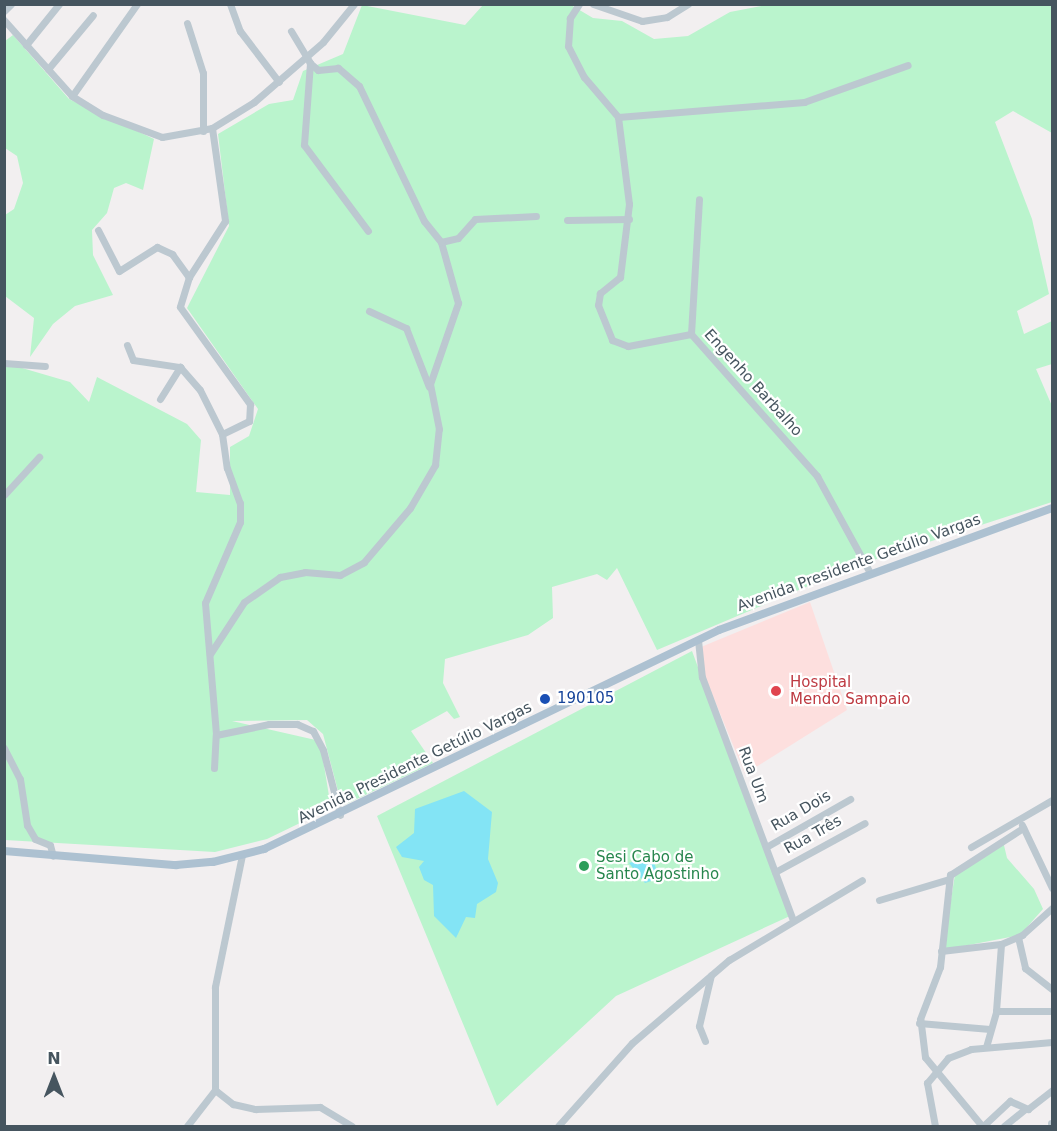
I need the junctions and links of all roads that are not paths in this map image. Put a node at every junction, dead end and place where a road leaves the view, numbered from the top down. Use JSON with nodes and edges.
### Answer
{"nodes":[{"id":1,"x":11,"y":4,"type":"edge"},
{"id":2,"x":59,"y":4,"type":"edge"},
{"id":3,"x":137,"y":4,"type":"edge"},
{"id":4,"x":230,"y":4,"type":"edge"},
{"id":5,"x":354,"y":4,"type":"edge"},
{"id":6,"x":594,"y":4,"type":"edge"},
{"id":7,"x":688,"y":4,"type":"edge"},
{"id":8,"x":579,"y":5,"type":"edge"},
{"id":9,"x":4,"y":11,"type":"edge"},
{"id":10,"x":93,"y":15,"type":"dead end"},
{"id":11,"x":4,"y":20,"type":"edge"},
{"id":12,"x":187,"y":23,"type":"dead end"},
{"id":13,"x":291,"y":31,"type":"dead end"},
{"id":14,"x":26,"y":45,"type":"junction"},
{"id":15,"x":309,"y":60,"type":"junction"},
{"id":16,"x":908,"y":65,"type":"dead end"},
{"id":17,"x":48,"y":69,"type":"junction"},
{"id":18,"x":279,"y":82,"type":"junction"},
{"id":19,"x":72,"y":96,"type":"junction"},
{"id":20,"x":618,"y":117,"type":"junction"},
{"id":21,"x":212,"y":128,"type":"junction"},
{"id":22,"x":203,"y":131,"type":"junction"},
{"id":23,"x":699,"y":200,"type":"dead end"},
{"id":24,"x":536,"y":216,"type":"dead end"},
{"id":25,"x":629,"y":219,"type":"junction"},
{"id":26,"x":567,"y":220,"type":"dead end"},
{"id":27,"x":98,"y":231,"type":"dead end"},
{"id":28,"x":368,"y":231,"type":"dead end"},
{"id":29,"x":441,"y":242,"type":"junction"},
{"id":30,"x":189,"y":277,"type":"junction"},
{"id":31,"x":369,"y":311,"type":"dead end"},
{"id":32,"x":691,"y":334,"type":"junction"},
{"id":33,"x":127,"y":345,"type":"dead end"},
{"id":34,"x":4,"y":363,"type":"edge"},
{"id":35,"x":45,"y":366,"type":"dead end"},
{"id":36,"x":180,"y":367,"type":"junction"},
{"id":37,"x":430,"y":389,"type":"junction"},
{"id":38,"x":160,"y":399,"type":"dead end"},
{"id":39,"x":222,"y":434,"type":"junction"},
{"id":40,"x":39,"y":457,"type":"dead end"},
{"id":41,"x":4,"y":495,"type":"edge"},
{"id":42,"x":1053,"y":508,"type":"edge"},
{"id":43,"x":869,"y":571,"type":"junction"},
{"id":44,"x":698,"y":639,"type":"junction"},
{"id":45,"x":210,"y":654,"type":"junction"},
{"id":46,"x":216,"y":735,"type":"junction"},
{"id":47,"x":4,"y":748,"type":"edge"},
{"id":48,"x":214,"y":768,"type":"dead end"},
{"id":49,"x":850,"y":799,"type":"dead end"},
{"id":50,"x":1053,"y":800,"type":"edge"},
{"id":51,"x":340,"y":815,"type":"junction"},
{"id":52,"x":1020,"y":820,"type":"junction"},
{"id":53,"x":865,"y":823,"type":"dead end"},
{"id":54,"x":1023,"y":828,"type":"junction"},
{"id":55,"x":766,"y":847,"type":"junction"},
{"id":56,"x":971,"y":847,"type":"dead end"},
{"id":57,"x":4,"y":851,"type":"edge"},
{"id":58,"x":242,"y":855,"type":"junction"},
{"id":59,"x":53,"y":856,"type":"junction"},
{"id":60,"x":775,"y":872,"type":"junction"},
{"id":61,"x":948,"y":879,"type":"junction"},
{"id":62,"x":862,"y":880,"type":"dead end"},
{"id":63,"x":1053,"y":888,"type":"edge"},
{"id":64,"x":879,"y":900,"type":"dead end"},
{"id":65,"x":1053,"y":908,"type":"edge"},
{"id":66,"x":792,"y":918,"type":"junction"},
{"id":67,"x":1018,"y":937,"type":"junction"},
{"id":68,"x":1001,"y":944,"type":"junction"},
{"id":69,"x":941,"y":951,"type":"junction"},
{"id":70,"x":711,"y":975,"type":"junction"},
{"id":71,"x":1053,"y":989,"type":"edge"},
{"id":72,"x":996,"y":1011,"type":"junction"},
{"id":73,"x":1053,"y":1011,"type":"edge"},
{"id":74,"x":919,"y":1023,"type":"junction"},
{"id":75,"x":990,"y":1029,"type":"junction"},
{"id":76,"x":705,"y":1041,"type":"dead end"},
{"id":77,"x":1053,"y":1042,"type":"edge"},
{"id":78,"x":986,"y":1047,"type":"junction"},
{"id":79,"x":933,"y":1070,"type":"junction"},
{"id":80,"x":215,"y":1090,"type":"junction"},
{"id":81,"x":1053,"y":1090,"type":"edge"},
{"id":82,"x":1025,"y":1109,"type":"junction"},
{"id":83,"x":187,"y":1126,"type":"edge"},
{"id":84,"x":352,"y":1126,"type":"edge"},
{"id":85,"x":558,"y":1126,"type":"edge"},
{"id":86,"x":935,"y":1126,"type":"edge"},
{"id":87,"x":983,"y":1126,"type":"edge"},
{"id":88,"x":1004,"y":1126,"type":"edge"}],
"edges":[{"from":1,"to":9,"type":"street"},
{"from":2,"to":14,"type":"street"},
{"from":3,"to":19,"type":"street"},
{"from":4,"to":18,"type":"street"},
{"from":5,"to":15,"type":"street"},
{"from":6,"to":7,"type":"street"},
{"from":8,"to":20,"type":"street"},
{"from":10,"to":17,"type":"street"},
{"from":11,"to":14,"type":"street"},
{"from":12,"to":22,"type":"street"},
{"from":13,"to":15,"type":"street"},
{"from":14,"to":17,"type":"street"},
{"from":15,"to":18,"type":"street"},
{"from":15,"to":28,"type":"street"},
{"from":15,"to":29,"type":"street"},
{"from":16,"to":20,"type":"street"},
{"from":17,"to":19,"type":"street"},
{"from":18,"to":21,"type":"street"},
{"from":19,"to":22,"type":"street"},
{"from":20,"to":25,"type":"street","name":"Engenho Barbalho"},
{"from":21,"to":22,"type":"street"},
{"from":21,"to":30,"type":"street"},
{"from":23,"to":32,"type":"street"},
{"from":24,"to":29,"type":"street"},
{"from":25,"to":26,"type":"street"},
{"from":25,"to":32,"type":"street","name":"Engenho Barbalho"},
{"from":27,"to":30,"type":"street"},
{"from":29,"to":37,"type":"street"},
{"from":30,"to":39,"type":"street"},
{"from":31,"to":37,"type":"street"},
{"from":32,"to":43,"type":"street","name":"Engenho Barbalho"},
{"from":33,"to":36,"type":"street"},
{"from":34,"to":35,"type":"street"},
{"from":36,"to":38,"type":"street"},
{"from":36,"to":39,"type":"street"},
{"from":37,"to":45,"type":"street"},
{"from":39,"to":45,"type":"street"},
{"from":40,"to":41,"type":"street"},
{"from":42,"to":43,"type":"main road","name":"Avenida Presidente Getúlio Vargas"},
{"from":43,"to":44,"type":"main road","name":"Avenida Presidente Getúlio Vargas"},
{"from":44,"to":51,"type":"main road","name":"Avenida Presidente Getúlio Vargas"},
{"from":44,"to":55,"type":"street","name":"Rua Um"},
{"from":45,"to":46,"type":"street"},
{"from":46,"to":48,"type":"street"},
{"from":46,"to":51,"type":"street"},
{"from":47,"to":59,"type":"street"},
{"from":49,"to":55,"type":"street","name":"Rua Dois"},
{"from":50,"to":52,"type":"street"},
{"from":51,"to":58,"type":"main road","name":"Avenida Presidente Getúlio Vargas"},
{"from":52,"to":54,"type":"street"},
{"from":52,"to":56,"type":"street"},
{"from":53,"to":60,"type":"street","name":"Rua Três"},
{"from":54,"to":61,"type":"street"},
{"from":54,"to":63,"type":"street"},
{"from":55,"to":60,"type":"street","name":"Rua Um"},
{"from":57,"to":59,"type":"main road","name":"Avenida Presidente Getúlio Vargas"},
{"from":58,"to":59,"type":"main road","name":"Avenida Presidente Getúlio Vargas"},
{"from":58,"to":80,"type":"street"},
{"from":60,"to":66,"type":"street","name":"Rua Um"},
{"from":61,"to":64,"type":"street"},
{"from":61,"to":69,"type":"street"},
{"from":62,"to":66,"type":"street"},
{"from":65,"to":67,"type":"street"},
{"from":66,"to":70,"type":"street"},
{"from":67,"to":68,"type":"street"},
{"from":67,"to":71,"type":"street"},
{"from":68,"to":69,"type":"street"},
{"from":68,"to":72,"type":"street"},
{"from":69,"to":74,"type":"street"},
{"from":70,"to":76,"type":"street"},
{"from":70,"to":85,"type":"street"},
{"from":72,"to":73,"type":"street"},
{"from":72,"to":75,"type":"street"},
{"from":74,"to":75,"type":"street"},
{"from":74,"to":79,"type":"street"},
{"from":75,"to":78,"type":"street"},
{"from":77,"to":78,"type":"street"},
{"from":78,"to":79,"type":"street"},
{"from":79,"to":86,"type":"street"},
{"from":79,"to":87,"type":"street"},
{"from":80,"to":83,"type":"street"},
{"from":80,"to":84,"type":"street"},
{"from":81,"to":82,"type":"street"},
{"from":82,"to":87,"type":"street"},
{"from":82,"to":88,"type":"street"}]}
